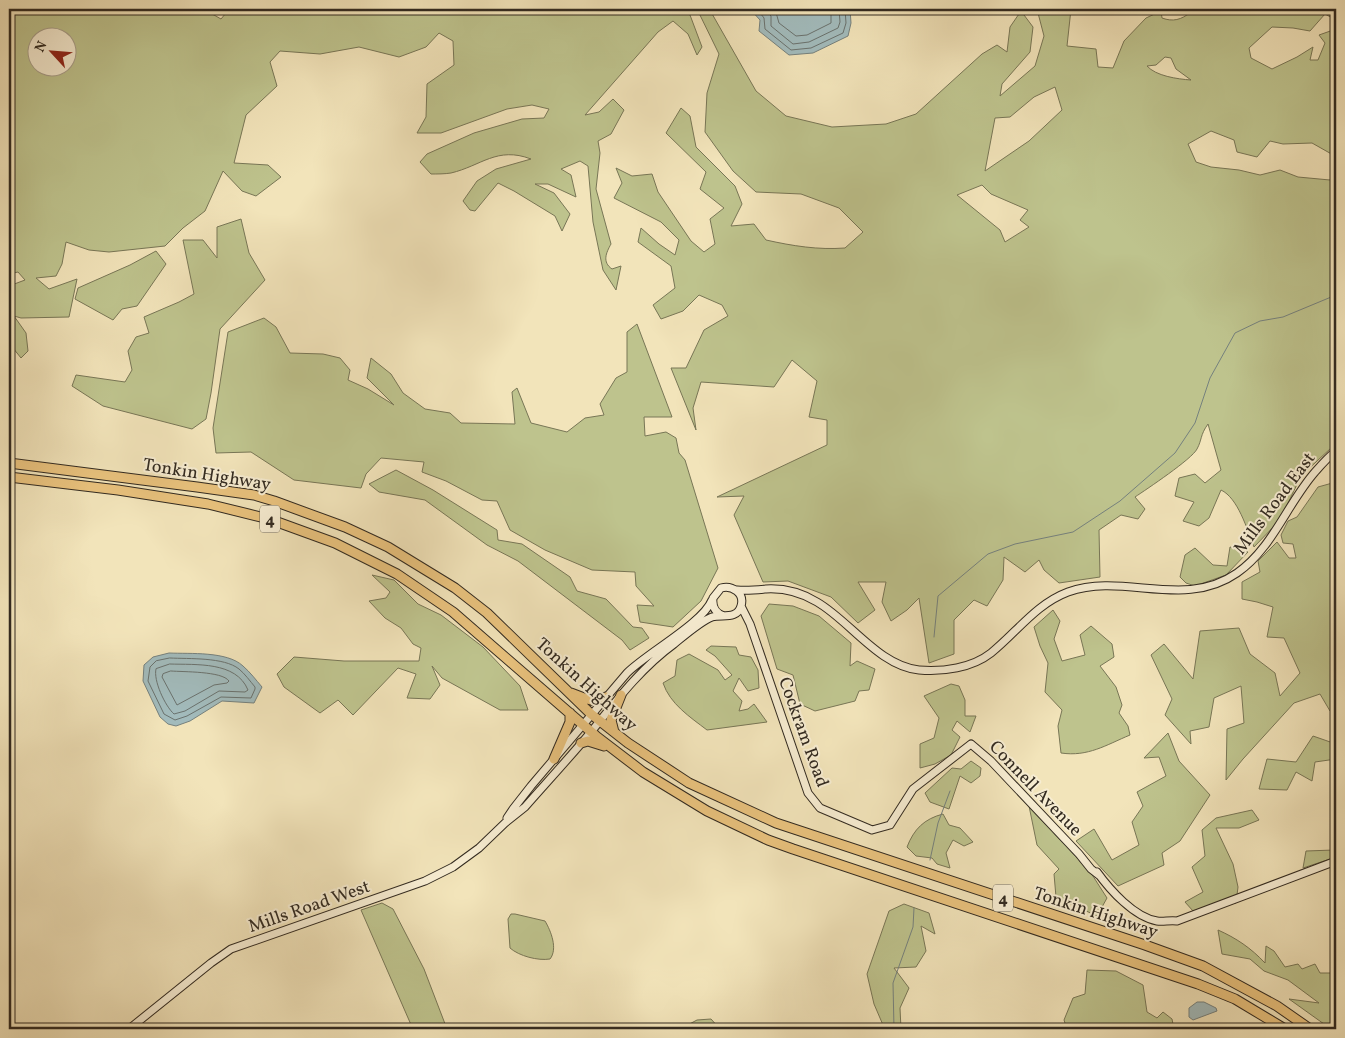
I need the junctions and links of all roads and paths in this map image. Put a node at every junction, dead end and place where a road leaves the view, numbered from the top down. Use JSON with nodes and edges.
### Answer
{"nodes":[{"id":1,"x":1336,"y":451,"type":"edge"},
{"id":2,"x":9,"y":463,"type":"edge"},
{"id":3,"x":9,"y":477,"type":"edge"},
{"id":4,"x":736,"y":590,"type":"junction"},
{"id":5,"x":751,"y":592,"type":"junction"},
{"id":6,"x":713,"y":598,"type":"junction"},
{"id":7,"x":741,"y":605,"type":"junction"},
{"id":8,"x":732,"y":615,"type":"junction"},
{"id":9,"x":724,"y":616,"type":"junction"},
{"id":10,"x":750,"y":624,"type":"junction"},
{"id":11,"x":566,"y":691,"type":"junction"},
{"id":12,"x":622,"y":695,"type":"junction"},
{"id":13,"x":606,"y":697,"type":"junction"},
{"id":14,"x":570,"y":713,"type":"junction"},
{"id":15,"x":591,"y":714,"type":"junction"},
{"id":16,"x":599,"y":721,"type":"junction"},
{"id":17,"x":583,"y":724,"type":"junction"},
{"id":18,"x":591,"y":732,"type":"junction"},
{"id":19,"x":614,"y":733,"type":"junction"},
{"id":20,"x":582,"y":742,"type":"junction"},
{"id":21,"x":971,"y":744,"type":"joint"},
{"id":22,"x":619,"y":755,"type":"junction"},
{"id":23,"x":554,"y":759,"type":"junction"},
{"id":24,"x":505,"y":823,"type":"junction"},
{"id":25,"x":1336,"y":861,"type":"edge"},
{"id":26,"x":128,"y":1029,"type":"edge"},
{"id":27,"x":1285,"y":1029,"type":"edge"},
{"id":28,"x":1310,"y":1029,"type":"edge"}],
"edges":[{"from":1,"to":5,"type":"main road","name":"Mills Road East"},
{"from":2,"to":11,"type":"highway","name":"Tonkin Highway","number":"4"},
{"from":3,"to":14,"type":"highway","name":"Tonkin Highway","number":"4"},
{"from":4,"to":5,"type":"main road","name":"Mills Road East"},
{"from":4,"to":6,"type":"main road"},
{"from":4,"to":7,"type":"main road"},
{"from":5,"to":7,"type":"main road"},
{"from":6,"to":9,"type":"main road"},
{"from":6,"to":13,"type":"main road"},
{"from":7,"to":8,"type":"main road"},
{"from":7,"to":10,"type":"main road","name":"Cockram Road"},
{"from":8,"to":9,"type":"main road"},
{"from":8,"to":10,"type":"main road"},
{"from":9,"to":12,"type":"main road"},
{"from":10,"to":21,"type":"main road","name":"Cockram Road"},
{"from":11,"to":13,"type":"highway"},
{"from":11,"to":15,"type":"highway","name":"Tonkin Highway","number":"4"},
{"from":12,"to":16,"type":"main road"},
{"from":12,"to":19,"type":"highway"},
{"from":13,"to":15,"type":"main road"},
{"from":14,"to":17,"type":"highway","name":"Tonkin Highway","number":"4"},
{"from":14,"to":23,"type":"highway"},
{"from":15,"to":16,"type":"highway","name":"Tonkin Highway","number":"4"},
{"from":15,"to":17,"type":"main road"},
{"from":16,"to":18,"type":"main road"},
{"from":16,"to":19,"type":"highway","name":"Tonkin Highway","number":"4"},
{"from":17,"to":18,"type":"highway","name":"Tonkin Highway","number":"4"},
{"from":17,"to":23,"type":"main road","name":"Mills Road West"},
{"from":18,"to":20,"type":"main road","name":"Mills Road West"},
{"from":18,"to":22,"type":"highway","name":"Tonkin Highway","number":"4"},
{"from":19,"to":28,"type":"highway","name":"Tonkin Highway","number":"4"},
{"from":20,"to":22,"type":"highway"},
{"from":20,"to":24,"type":"main road","name":"Mills Road West"},
{"from":21,"to":25,"type":"main road","name":"Connell Avenue"},
{"from":22,"to":27,"type":"highway","name":"Tonkin Highway","number":"4"},
{"from":23,"to":24,"type":"main road","name":"Mills Road West"},
{"from":24,"to":26,"type":"main road","name":"Mills Road West"}]}
